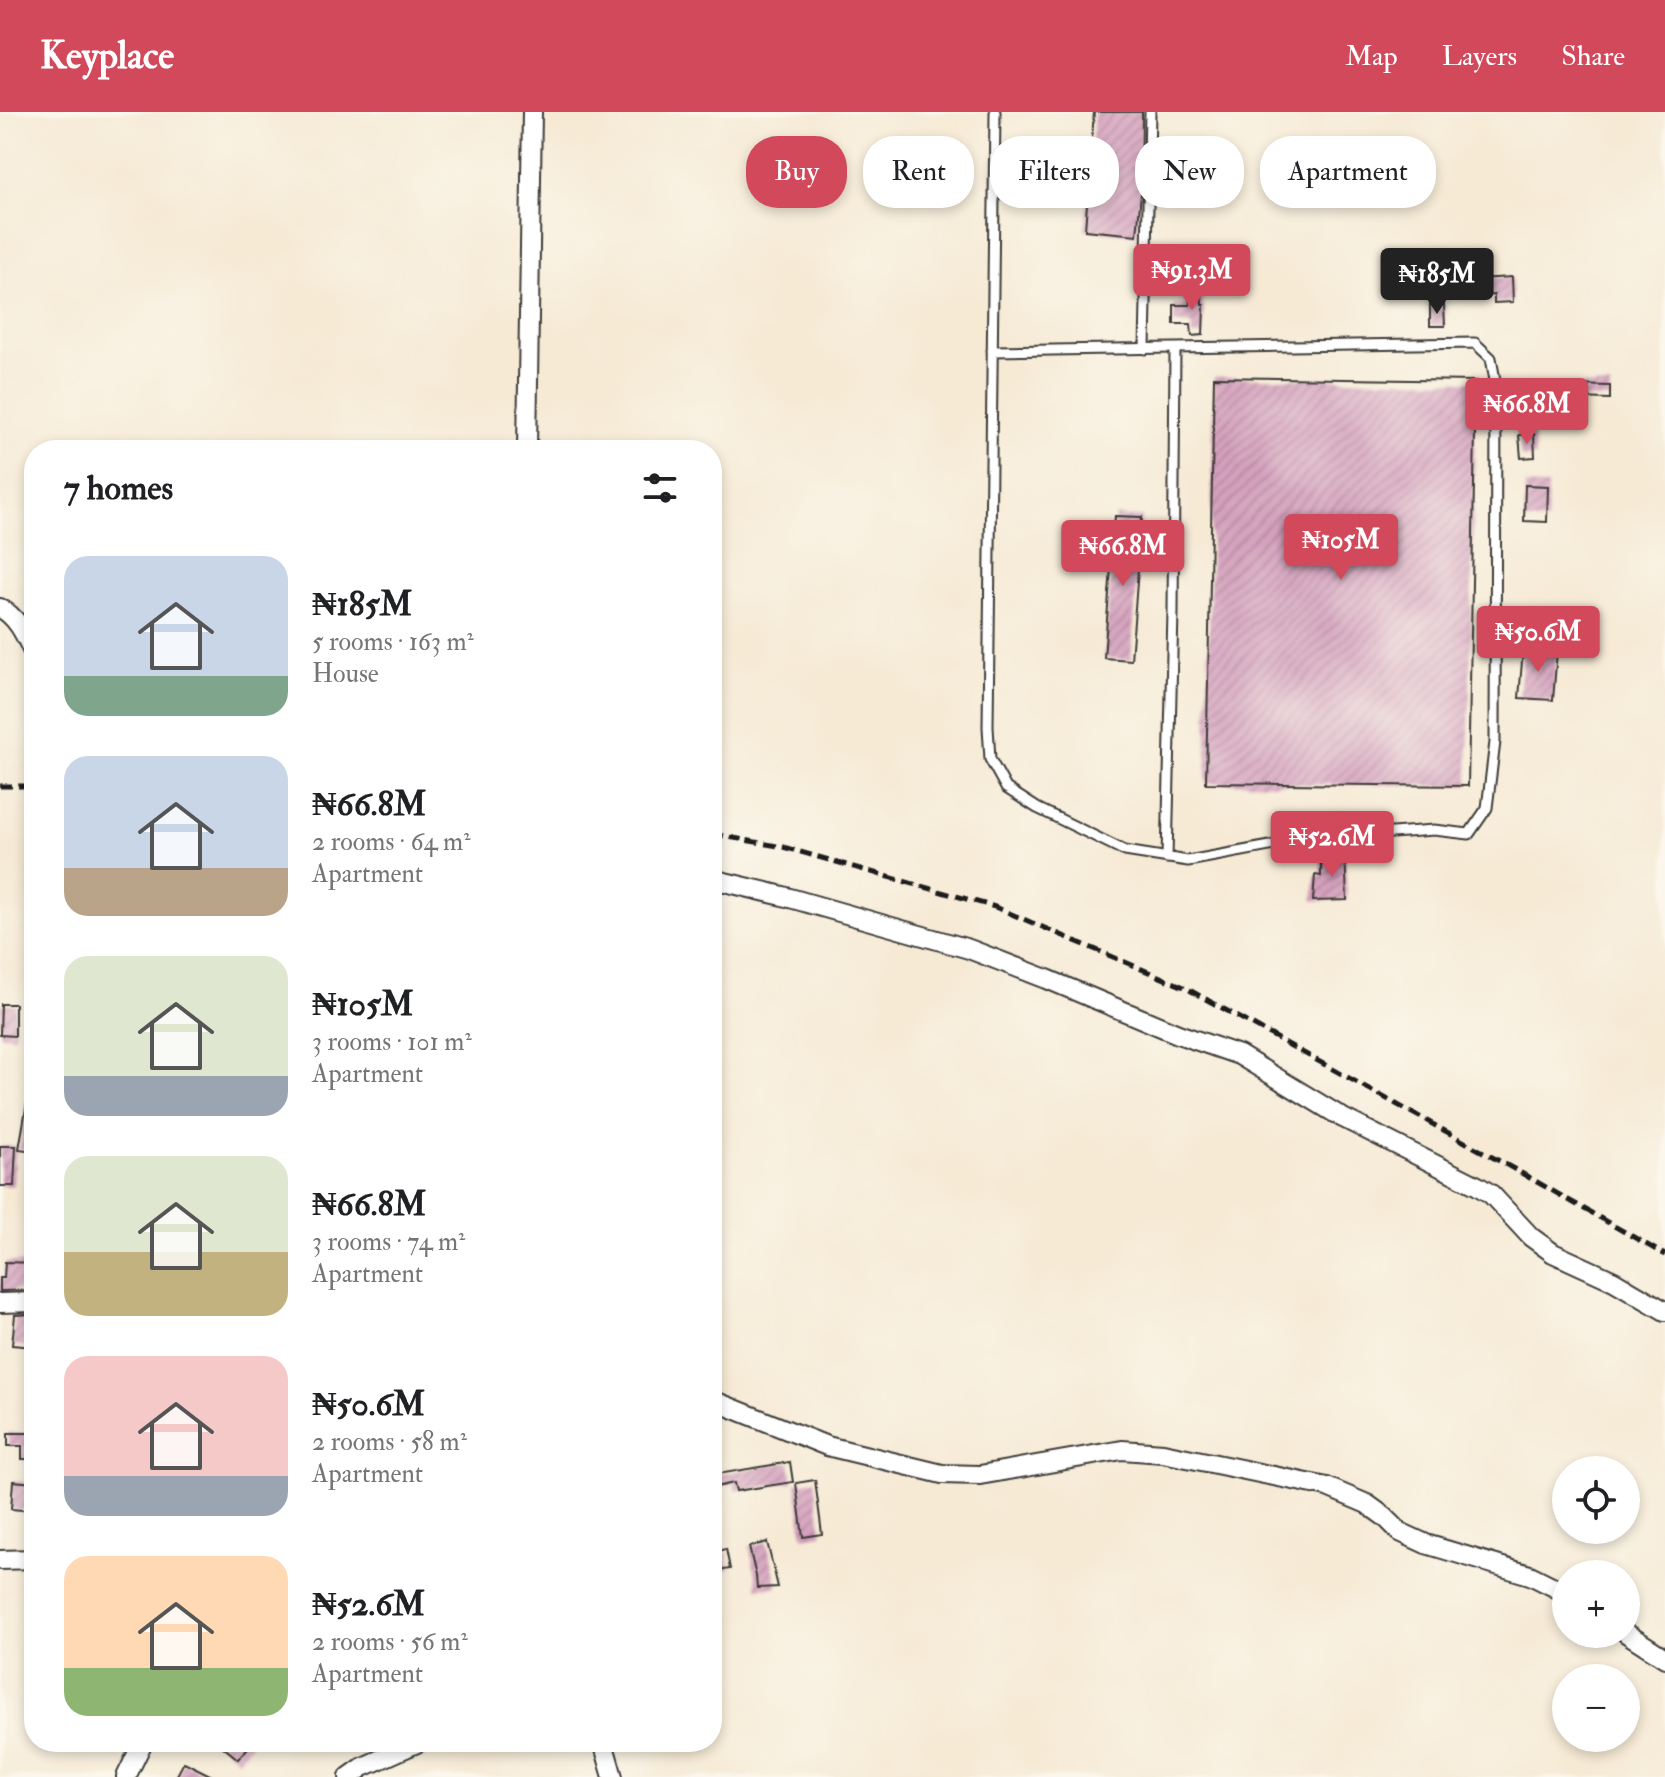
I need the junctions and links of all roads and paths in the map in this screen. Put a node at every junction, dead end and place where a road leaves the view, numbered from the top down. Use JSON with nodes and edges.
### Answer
{"nodes":[{"id":1,"x":532,"y":112,"type":"edge"},
{"id":2,"x":995,"y":112,"type":"edge"},
{"id":3,"x":1150,"y":112,"type":"edge"},
{"id":4,"x":1145,"y":349,"type":"junction"},
{"id":5,"x":1175,"y":349,"type":"junction"},
{"id":6,"x":992,"y":351,"type":"junction"},
{"id":7,"x":527,"y":440,"type":"edge"},
{"id":8,"x":0,"y":608,"type":"edge"},
{"id":9,"x":24,"y":633,"type":"edge"},
{"id":10,"x":1167,"y":858,"type":"junction"},
{"id":11,"x":722,"y":882,"type":"edge"},
{"id":12,"x":24,"y":1302,"type":"edge"},
{"id":13,"x":0,"y":1303,"type":"edge"},
{"id":14,"x":1665,"y":1311,"type":"edge"},
{"id":15,"x":722,"y":1404,"type":"edge"},
{"id":16,"x":24,"y":1559,"type":"edge"},
{"id":17,"x":0,"y":1560,"type":"edge"},
{"id":18,"x":1552,"y":1586,"type":"edge"},
{"id":19,"x":1640,"y":1642,"type":"edge"},
{"id":20,"x":1665,"y":1658,"type":"edge"},
{"id":21,"x":138,"y":1752,"type":"edge"},
{"id":22,"x":397,"y":1752,"type":"edge"},
{"id":23,"x":606,"y":1752,"type":"edge"},
{"id":24,"x":126,"y":1777,"type":"edge"},
{"id":25,"x":349,"y":1777,"type":"edge"},
{"id":26,"x":613,"y":1777,"type":"edge"}],
"edges":[{"from":1,"to":7,"type":"street"},
{"from":2,"to":6,"type":"lane"},
{"from":3,"to":4,"type":"lane"},
{"from":4,"to":5,"type":"lane"},
{"from":4,"to":6,"type":"lane"},
{"from":5,"to":10,"type":"lane"},
{"from":5,"to":10,"type":"lane"},
{"from":6,"to":10,"type":"lane"},
{"from":8,"to":9,"type":"street"},
{"from":11,"to":14,"type":"street"},
{"from":12,"to":13,"type":"street"},
{"from":15,"to":18,"type":"street"},
{"from":16,"to":17,"type":"street"},
{"from":19,"to":20,"type":"street"},
{"from":21,"to":24,"type":"street"},
{"from":22,"to":25,"type":"street"},
{"from":23,"to":26,"type":"street"}]}
